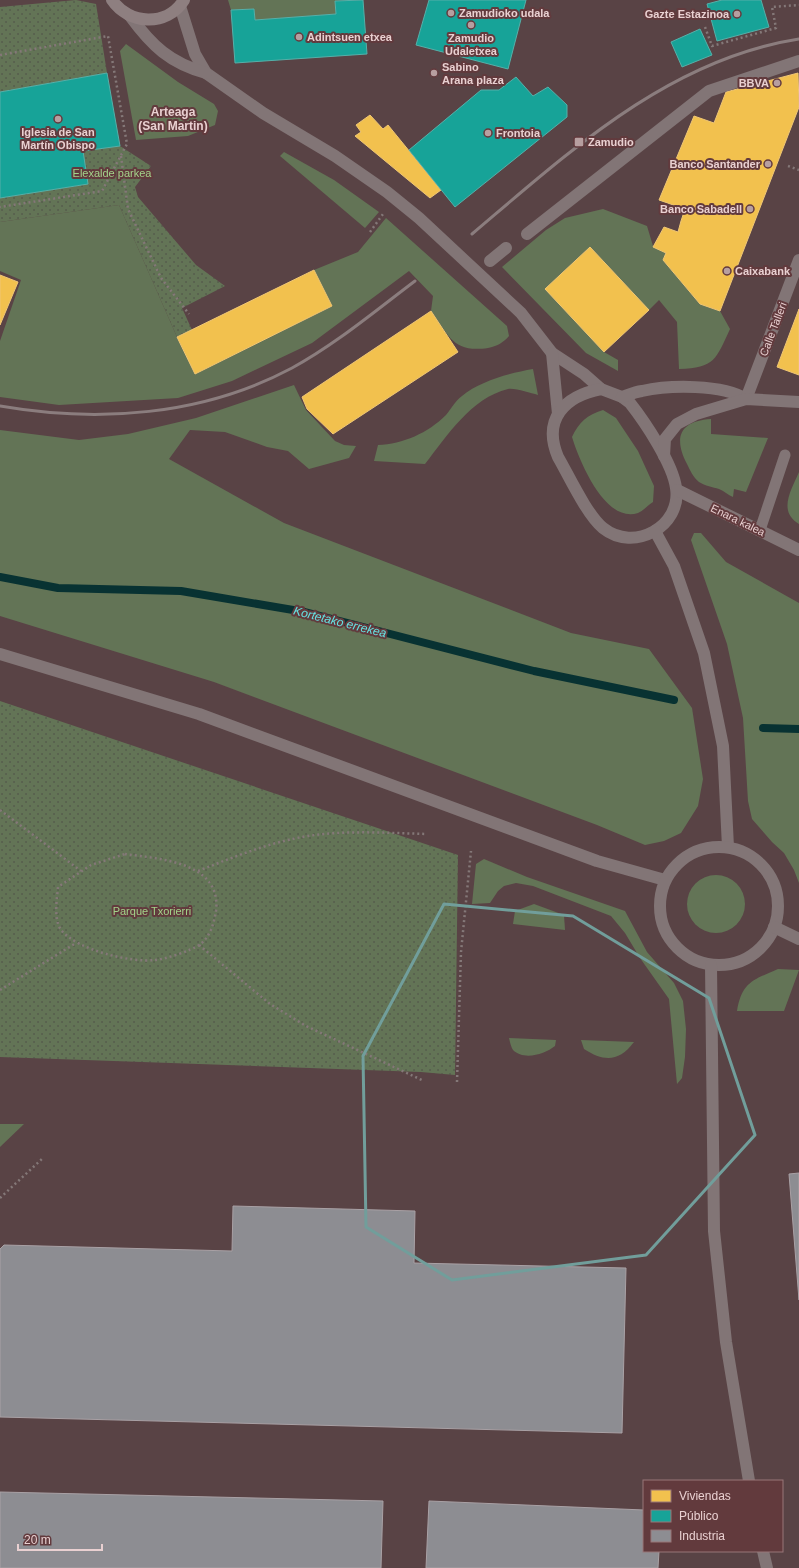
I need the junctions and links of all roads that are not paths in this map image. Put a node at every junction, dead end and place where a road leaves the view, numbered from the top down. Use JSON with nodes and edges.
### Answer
{"nodes":[{"id":1,"x":112,"y":0,"type":"edge"},
{"id":2,"x":182,"y":3,"type":"edge"},
{"id":3,"x":130,"y":16,"type":"junction"},
{"id":4,"x":799,"y":61,"type":"edge"},
{"id":5,"x":206,"y":73,"type":"junction"},
{"id":6,"x":527,"y":234,"type":"dead end"},
{"id":7,"x":506,"y":248,"type":"dead end"},
{"id":8,"x":799,"y":260,"type":"edge"},
{"id":9,"x":490,"y":261,"type":"dead end"},
{"id":10,"x":552,"y":353,"type":"junction"},
{"id":11,"x":601,"y":389,"type":"junction"},
{"id":12,"x":622,"y":397,"type":"junction"},
{"id":13,"x":746,"y":399,"type":"junction"},
{"id":14,"x":799,"y":402,"type":"edge"},
{"id":15,"x":558,"y":414,"type":"junction"},
{"id":16,"x":785,"y":455,"type":"dead end"},
{"id":17,"x":664,"y":456,"type":"junction"},
{"id":18,"x":677,"y":490,"type":"junction"},
{"id":19,"x":760,"y":530,"type":"junction"},
{"id":20,"x":655,"y":531,"type":"junction"},
{"id":21,"x":799,"y":550,"type":"edge"},
{"id":22,"x":0,"y":654,"type":"edge"},
{"id":23,"x":728,"y":847,"type":"junction"},
{"id":24,"x":665,"y":880,"type":"junction"},
{"id":25,"x":774,"y":927,"type":"junction"},
{"id":26,"x":799,"y":939,"type":"edge"},
{"id":27,"x":711,"y":965,"type":"junction"},
{"id":28,"x":749,"y":1480,"type":"edge"},
{"id":29,"x":763,"y":1552,"type":"edge"},
{"id":30,"x":767,"y":1568,"type":"edge"}],
"edges":[{"from":1,"to":3,"type":"street"},
{"from":2,"to":3,"type":"street"},
{"from":2,"to":5,"type":"street"},
{"from":3,"to":5,"type":"street"},
{"from":4,"to":6,"type":"street"},
{"from":5,"to":10,"type":"street"},
{"from":7,"to":9,"type":"street"},
{"from":8,"to":13,"type":"street","name":"Calle Talleri"},
{"from":10,"to":11,"type":"street"},
{"from":10,"to":15,"type":"street"},
{"from":11,"to":12,"type":"street"},
{"from":11,"to":15,"type":"street"},
{"from":12,"to":13,"type":"street"},
{"from":12,"to":17,"type":"street"},
{"from":13,"to":14,"type":"street"},
{"from":13,"to":17,"type":"street"},
{"from":15,"to":20,"type":"street"},
{"from":16,"to":19,"type":"lane"},
{"from":17,"to":18,"type":"street"},
{"from":18,"to":19,"type":"street","name":"Enara kalea"},
{"from":18,"to":20,"type":"street"},
{"from":19,"to":21,"type":"street","name":"Enara kalea"},
{"from":20,"to":23,"type":"street"},
{"from":22,"to":24,"type":"street"},
{"from":23,"to":24,"type":"street"},
{"from":23,"to":25,"type":"street"},
{"from":24,"to":27,"type":"street"},
{"from":25,"to":26,"type":"street"},
{"from":25,"to":27,"type":"street"},
{"from":27,"to":28,"type":"street"},
{"from":29,"to":30,"type":"street"}]}
